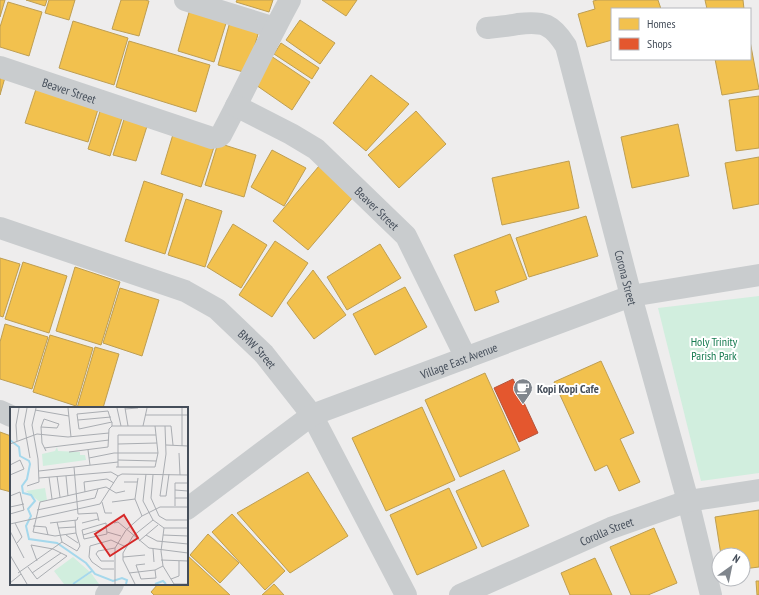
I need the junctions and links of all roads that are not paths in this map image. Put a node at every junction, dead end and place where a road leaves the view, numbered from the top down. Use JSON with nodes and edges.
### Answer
{"nodes":[{"id":1,"x":184,"y":0,"type":"edge"},
{"id":2,"x":290,"y":0,"type":"edge"},
{"id":3,"x":275,"y":28,"type":"junction"},
{"id":4,"x":487,"y":28,"type":"dead end"},
{"id":5,"x":0,"y":67,"type":"edge"},
{"id":6,"x":236,"y":106,"type":"junction"},
{"id":7,"x":0,"y":228,"type":"edge"},
{"id":8,"x":759,"y":276,"type":"edge"},
{"id":9,"x":631,"y":296,"type":"junction"},
{"id":10,"x":466,"y":358,"type":"junction"},
{"id":11,"x":0,"y":411,"type":"edge"},
{"id":12,"x":312,"y":415,"type":"junction"},
{"id":13,"x":10,"y":416,"type":"edge"},
{"id":14,"x":759,"y":490,"type":"edge"},
{"id":15,"x":688,"y":501,"type":"junction"},
{"id":16,"x":188,"y":508,"type":"edge"},
{"id":17,"x":112,"y":585,"type":"edge"},
{"id":18,"x":106,"y":595,"type":"edge"},
{"id":19,"x":406,"y":595,"type":"edge"},
{"id":20,"x":460,"y":595,"type":"edge"},
{"id":21,"x":712,"y":595,"type":"edge"}],
"edges":[{"from":1,"to":3,"type":"street"},
{"from":2,"to":3,"type":"street","name":"Beaver Street"},
{"from":3,"to":6,"type":"street","name":"Beaver Street"},
{"from":4,"to":9,"type":"street","name":"Corona Street"},
{"from":5,"to":6,"type":"street","name":"Beaver Street"},
{"from":6,"to":10,"type":"street","name":"Beaver Street"},
{"from":7,"to":12,"type":"street","name":"BMW Street"},
{"from":8,"to":9,"type":"street","name":"Village East Avenue"},
{"from":9,"to":10,"type":"street","name":"Village East Avenue"},
{"from":9,"to":15,"type":"street","name":"Corona Street"},
{"from":10,"to":12,"type":"street","name":"Village East Avenue"},
{"from":11,"to":13,"type":"street"},
{"from":12,"to":16,"type":"street","name":"Village East Avenue"},
{"from":12,"to":19,"type":"street","name":"BMW Street"},
{"from":14,"to":15,"type":"street","name":"Corolla Street"},
{"from":15,"to":20,"type":"street","name":"Corolla Street"},
{"from":15,"to":21,"type":"street","name":"Corona Street"},
{"from":17,"to":18,"type":"street"}]}
